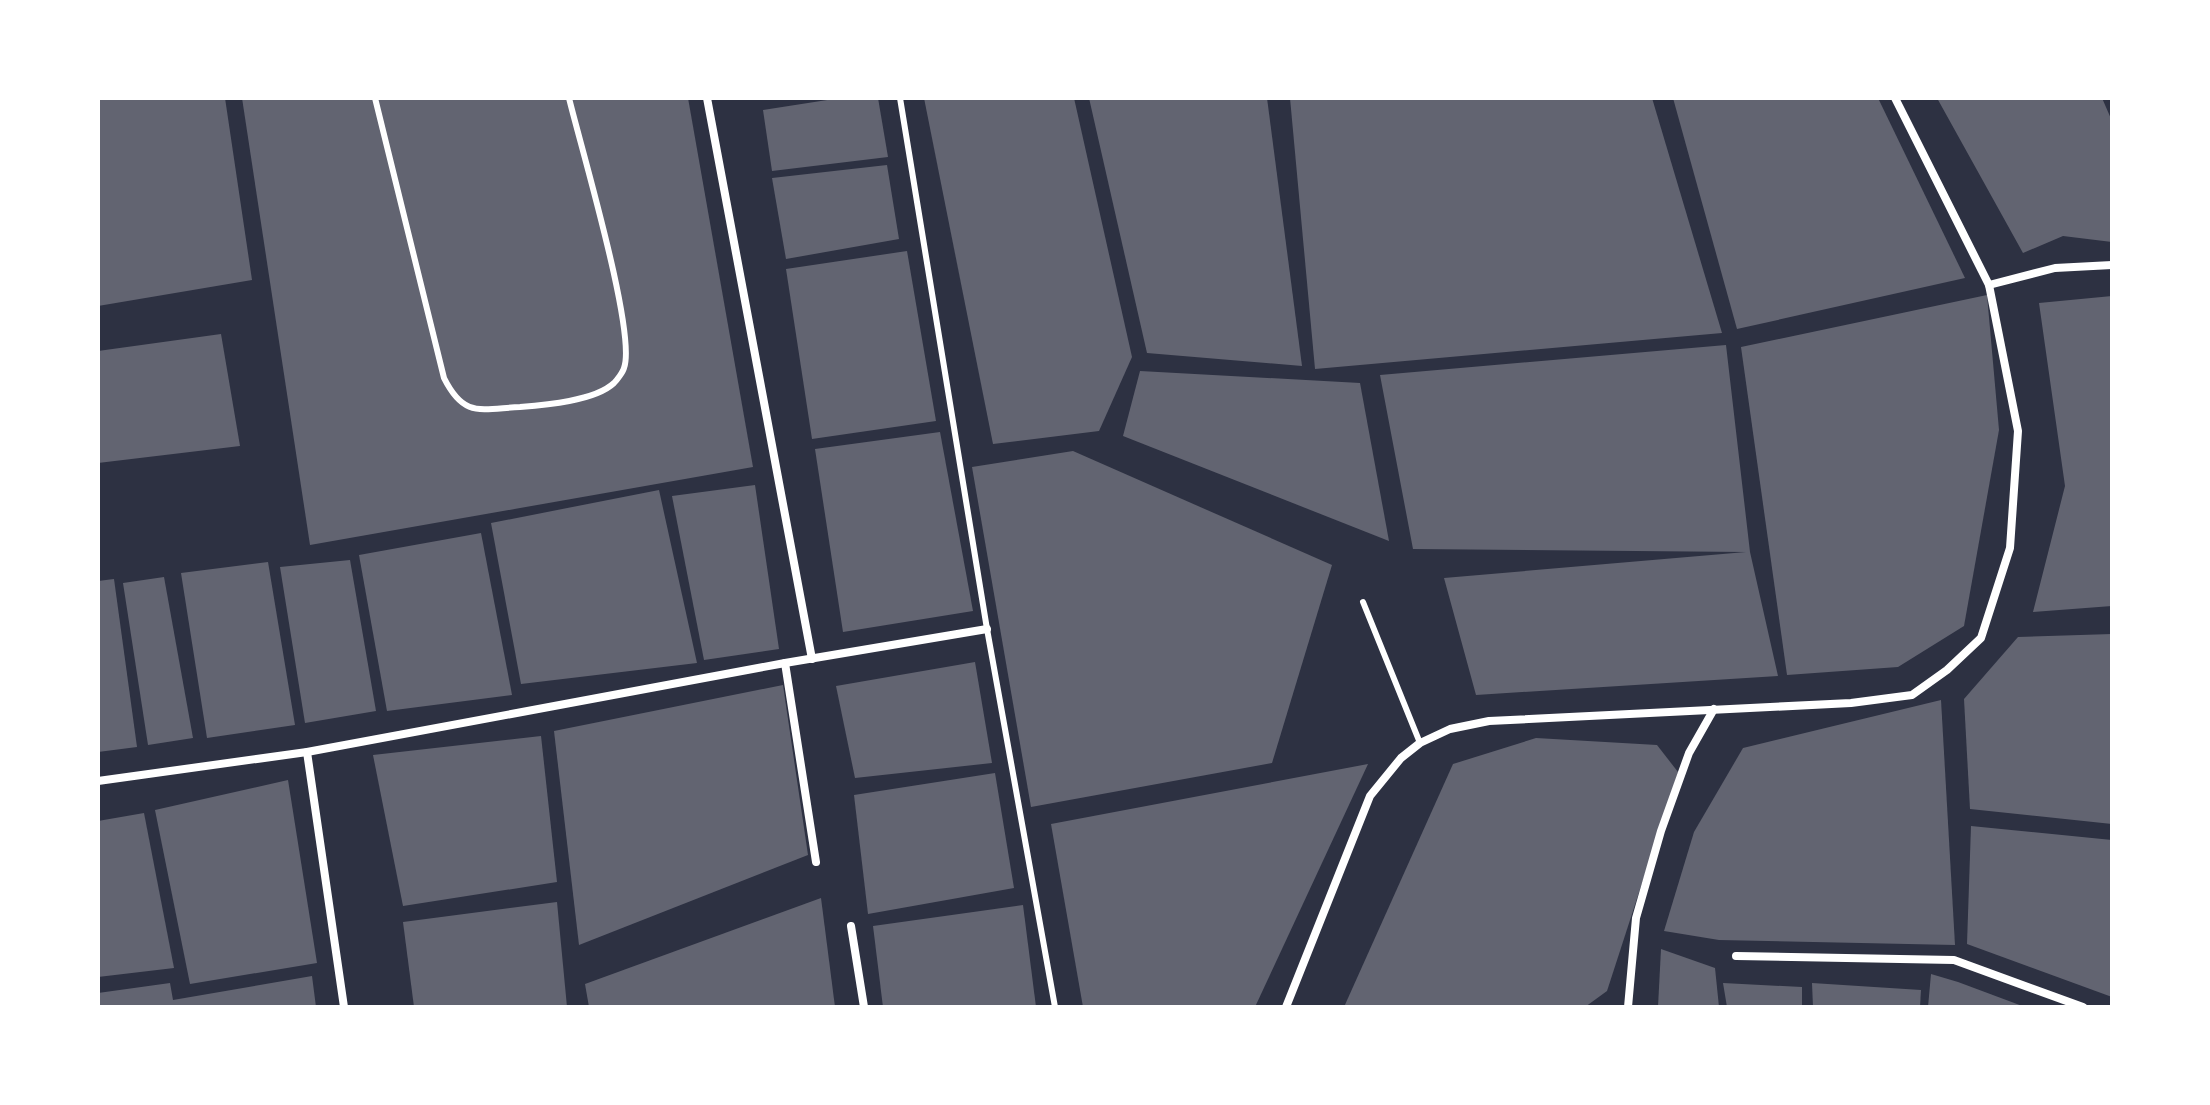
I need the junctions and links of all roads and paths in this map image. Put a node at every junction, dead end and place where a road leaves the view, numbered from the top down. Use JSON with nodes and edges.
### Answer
{"nodes":[{"id":1,"x":375,"y":98,"type":"edge"},
{"id":2,"x":569,"y":98,"type":"edge"},
{"id":3,"x":707,"y":98,"type":"edge"},
{"id":4,"x":900,"y":98,"type":"edge"},
{"id":5,"x":1895,"y":98,"type":"edge"},
{"id":6,"x":2112,"y":265,"type":"edge"},
{"id":7,"x":1989,"y":285,"type":"junction"},
{"id":8,"x":1363,"y":602,"type":"dead end"},
{"id":9,"x":987,"y":629,"type":"junction"},
{"id":10,"x":812,"y":659,"type":"junction"},
{"id":11,"x":785,"y":663,"type":"junction"},
{"id":12,"x":1714,"y":709,"type":"junction"},
{"id":13,"x":1420,"y":743,"type":"junction"},
{"id":14,"x":307,"y":752,"type":"junction"},
{"id":15,"x":98,"y":781,"type":"edge"},
{"id":16,"x":816,"y":862,"type":"dead end"},
{"id":17,"x":851,"y":926,"type":"dead end"},
{"id":18,"x":1736,"y":956,"type":"dead end"},
{"id":19,"x":344,"y":1007,"type":"edge"},
{"id":20,"x":864,"y":1007,"type":"edge"},
{"id":21,"x":1055,"y":1007,"type":"edge"},
{"id":22,"x":1286,"y":1007,"type":"edge"},
{"id":23,"x":1628,"y":1007,"type":"edge"},
{"id":24,"x":2083,"y":1007,"type":"edge"}],
"edges":[{"from":1,"to":2,"type":"lane"},
{"from":3,"to":10,"type":"street"},
{"from":4,"to":9,"type":"lane"},
{"from":5,"to":7,"type":"street"},
{"from":6,"to":7,"type":"street"},
{"from":7,"to":12,"type":"street"},
{"from":8,"to":13,"type":"lane"},
{"from":9,"to":10,"type":"street"},
{"from":9,"to":21,"type":"lane"},
{"from":10,"to":11,"type":"street"},
{"from":11,"to":14,"type":"street"},
{"from":11,"to":16,"type":"street"},
{"from":12,"to":13,"type":"street"},
{"from":12,"to":23,"type":"street"},
{"from":13,"to":22,"type":"street"},
{"from":14,"to":15,"type":"street"},
{"from":14,"to":19,"type":"street"},
{"from":17,"to":20,"type":"street"},
{"from":18,"to":24,"type":"street"}]}
